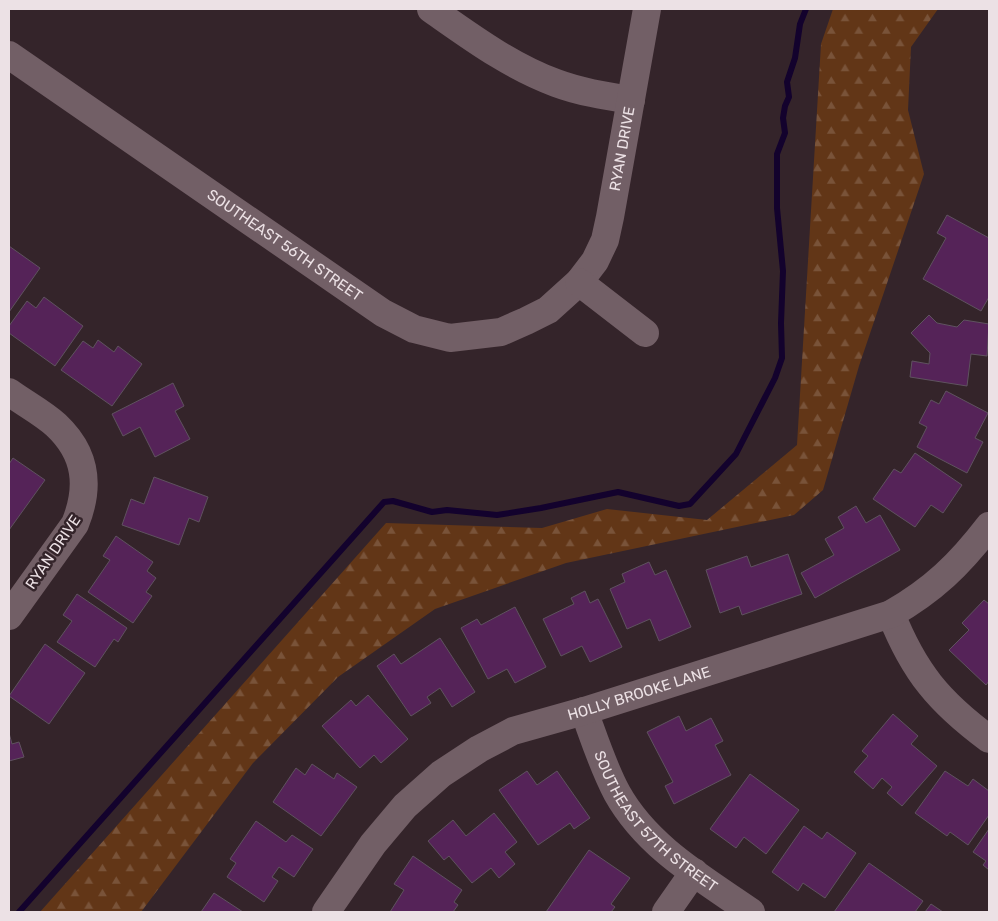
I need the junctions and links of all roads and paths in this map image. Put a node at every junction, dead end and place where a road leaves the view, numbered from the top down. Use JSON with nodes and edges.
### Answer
{"nodes":[{"id":1,"x":431,"y":9,"type":"edge"},
{"id":2,"x":647,"y":9,"type":"edge"},
{"id":3,"x":9,"y":55,"type":"edge"},
{"id":4,"x":631,"y":100,"type":"junction"},
{"id":5,"x":579,"y":282,"type":"junction"},
{"id":6,"x":645,"y":333,"type":"dead end"},
{"id":7,"x":9,"y":392,"type":"edge"},
{"id":8,"x":989,"y":526,"type":"edge"},
{"id":9,"x":891,"y":614,"type":"junction"},
{"id":10,"x":9,"y":616,"type":"edge"},
{"id":11,"x":584,"y":711,"type":"junction"},
{"id":12,"x":989,"y":739,"type":"edge"},
{"id":13,"x":694,"y":872,"type":"junction"},
{"id":14,"x":326,"y":912,"type":"edge"},
{"id":15,"x":666,"y":912,"type":"edge"},
{"id":16,"x":751,"y":912,"type":"edge"}],
"edges":[{"from":1,"to":4,"type":"street"},
{"from":2,"to":4,"type":"street","name":"RYAN DRIVE"},
{"from":3,"to":5,"type":"street","name":"SOUTHEAST 56TH STREET"},
{"from":4,"to":5,"type":"street","name":"RYAN DRIVE"},
{"from":5,"to":6,"type":"street"},
{"from":7,"to":10,"type":"street","name":"RYAN DRIVE"},
{"from":8,"to":9,"type":"street","name":"HOLLY BROOKE LANE"},
{"from":9,"to":11,"type":"street","name":"HOLLY BROOKE LANE"},
{"from":9,"to":12,"type":"street"},
{"from":11,"to":13,"type":"street","name":"SOUTHEAST 57TH STREET"},
{"from":11,"to":14,"type":"street","name":"HOLLY BROOKE LANE"},
{"from":13,"to":15,"type":"street"},
{"from":13,"to":16,"type":"street","name":"SOUTHEAST 57TH STREET"}]}
